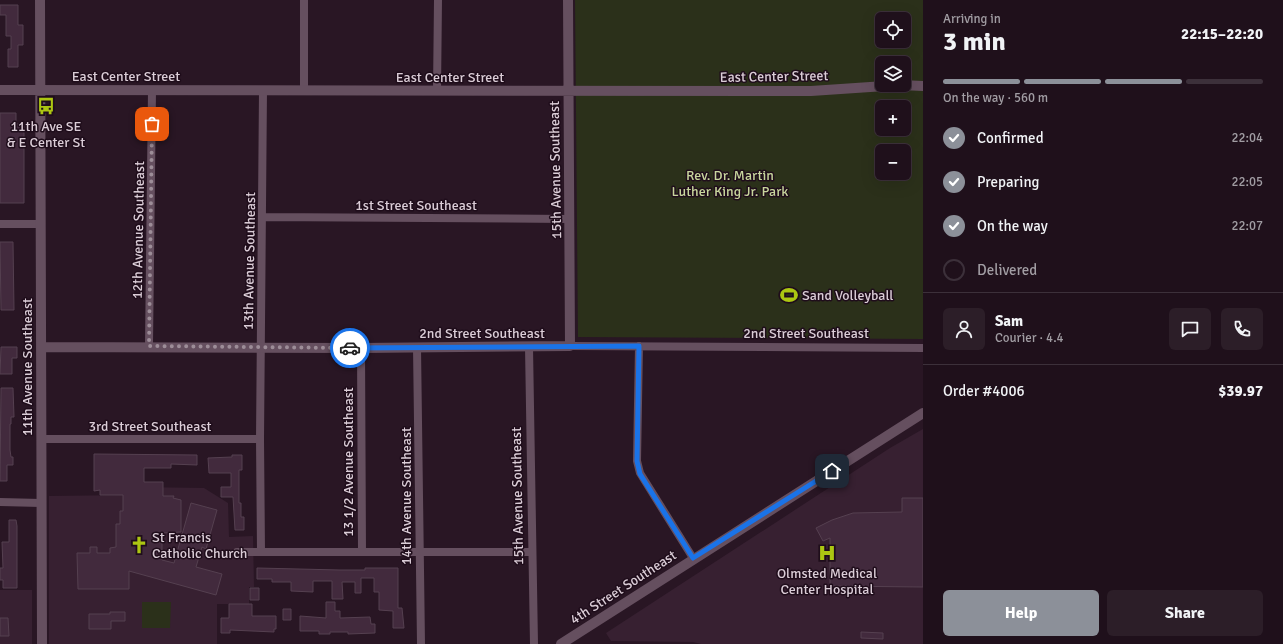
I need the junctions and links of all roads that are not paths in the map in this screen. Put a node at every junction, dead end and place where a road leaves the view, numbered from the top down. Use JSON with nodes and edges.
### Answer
{"nodes":[{"id":1,"x":40,"y":0,"type":"edge"},
{"id":2,"x":304,"y":0,"type":"edge"},
{"id":3,"x":438,"y":0,"type":"edge"},
{"id":4,"x":568,"y":0,"type":"edge"},
{"id":5,"x":911,"y":85,"type":"edge"},
{"id":6,"x":923,"y":86,"type":"edge"},
{"id":7,"x":875,"y":87,"type":"edge"},
{"id":8,"x":0,"y":90,"type":"edge"},
{"id":9,"x":40,"y":90,"type":"junction"},
{"id":10,"x":152,"y":90,"type":"junction"},
{"id":11,"x":263,"y":90,"type":"junction"},
{"id":12,"x":304,"y":90,"type":"junction"},
{"id":13,"x":568,"y":90,"type":"junction"},
{"id":14,"x":437,"y":91,"type":"junction"},
{"id":15,"x":263,"y":217,"type":"junction"},
{"id":16,"x":569,"y":219,"type":"junction"},
{"id":17,"x":0,"y":224,"type":"edge"},
{"id":18,"x":40,"y":224,"type":"junction"},
{"id":19,"x":149,"y":346,"type":"junction"},
{"id":20,"x":570,"y":346,"type":"junction"},
{"id":21,"x":639,"y":346,"type":"junction"},
{"id":22,"x":41,"y":347,"type":"junction"},
{"id":23,"x":261,"y":347,"type":"junction"},
{"id":24,"x":417,"y":347,"type":"junction"},
{"id":25,"x":529,"y":347,"type":"junction"},
{"id":26,"x":361,"y":348,"type":"junction"},
{"id":27,"x":923,"y":348,"type":"edge"},
{"id":28,"x":923,"y":413,"type":"edge"},
{"id":29,"x":41,"y":439,"type":"junction"},
{"id":30,"x":260,"y":439,"type":"junction"},
{"id":31,"x":0,"y":502,"type":"edge"},
{"id":32,"x":41,"y":503,"type":"junction"},
{"id":33,"x":261,"y":551,"type":"junction"},
{"id":34,"x":237,"y":552,"type":"dead end"},
{"id":35,"x":362,"y":552,"type":"junction"},
{"id":36,"x":419,"y":552,"type":"junction"},
{"id":37,"x":532,"y":552,"type":"junction"},
{"id":38,"x":693,"y":558,"type":"junction"},
{"id":39,"x":42,"y":644,"type":"edge"},
{"id":40,"x":421,"y":644,"type":"edge"},
{"id":41,"x":534,"y":644,"type":"edge"},
{"id":42,"x":561,"y":644,"type":"edge"}],
"edges":[{"from":1,"to":9,"type":"street","name":"11th Avenue Southeast"},
{"from":2,"to":12,"type":"street"},
{"from":3,"to":14,"type":"street"},
{"from":4,"to":13,"type":"street","name":"15th Avenue Southeast"},
{"from":5,"to":6,"type":"street","name":"East Center Street"},
{"from":7,"to":13,"type":"street","name":"East Center Street"},
{"from":8,"to":9,"type":"street","name":"East Center Street"},
{"from":9,"to":10,"type":"street","name":"East Center Street"},
{"from":9,"to":18,"type":"street","name":"11th Avenue Southeast"},
{"from":10,"to":11,"type":"street","name":"East Center Street"},
{"from":10,"to":19,"type":"street","name":"12th Avenue Southeast"},
{"from":11,"to":12,"type":"street","name":"East Center Street"},
{"from":11,"to":15,"type":"street","name":"13th Avenue Southeast"},
{"from":12,"to":14,"type":"street","name":"East Center Street"},
{"from":13,"to":14,"type":"street","name":"East Center Street"},
{"from":13,"to":16,"type":"street","name":"15th Avenue Southeast"},
{"from":15,"to":16,"type":"street","name":"1st Street Southeast"},
{"from":15,"to":23,"type":"street","name":"13th Avenue Southeast"},
{"from":16,"to":20,"type":"street","name":"15th Avenue Southeast"},
{"from":17,"to":18,"type":"street"},
{"from":18,"to":22,"type":"street","name":"11th Avenue Southeast"},
{"from":19,"to":22,"type":"street","name":"2nd Street Southeast"},
{"from":19,"to":23,"type":"street","name":"2nd Street Southeast"},
{"from":20,"to":21,"type":"street","name":"2nd Street Southeast"},
{"from":20,"to":25,"type":"street","name":"2nd Street Southeast"},
{"from":21,"to":27,"type":"street","name":"2nd Street Southeast"},
{"from":21,"to":38,"type":"street"},
{"from":22,"to":29,"type":"street","name":"11th Avenue Southeast"},
{"from":23,"to":26,"type":"street","name":"2nd Street Southeast"},
{"from":23,"to":30,"type":"street","name":"13th Avenue Southeast"},
{"from":24,"to":25,"type":"street","name":"2nd Street Southeast"},
{"from":24,"to":26,"type":"street","name":"2nd Street Southeast"},
{"from":24,"to":36,"type":"street","name":"14th Avenue Southeast"},
{"from":25,"to":37,"type":"street","name":"15th Avenue Southeast"},
{"from":26,"to":35,"type":"street","name":"13 1/2 Avenue Southeast"},
{"from":28,"to":38,"type":"street","name":"4th Street Southeast"},
{"from":29,"to":30,"type":"street","name":"3rd Street Southeast"},
{"from":29,"to":32,"type":"street","name":"11th Avenue Southeast"},
{"from":30,"to":33,"type":"street","name":"13th Avenue Southeast"},
{"from":31,"to":32,"type":"street"},
{"from":32,"to":39,"type":"street","name":"11th Avenue Southeast"},
{"from":33,"to":34,"type":"street"},
{"from":33,"to":35,"type":"street"},
{"from":35,"to":36,"type":"street"},
{"from":36,"to":37,"type":"street"},
{"from":36,"to":40,"type":"street","name":"14th Avenue Southeast"},
{"from":37,"to":41,"type":"street","name":"15th Avenue Southeast"},
{"from":38,"to":42,"type":"street","name":"4th Street Southeast"}]}
